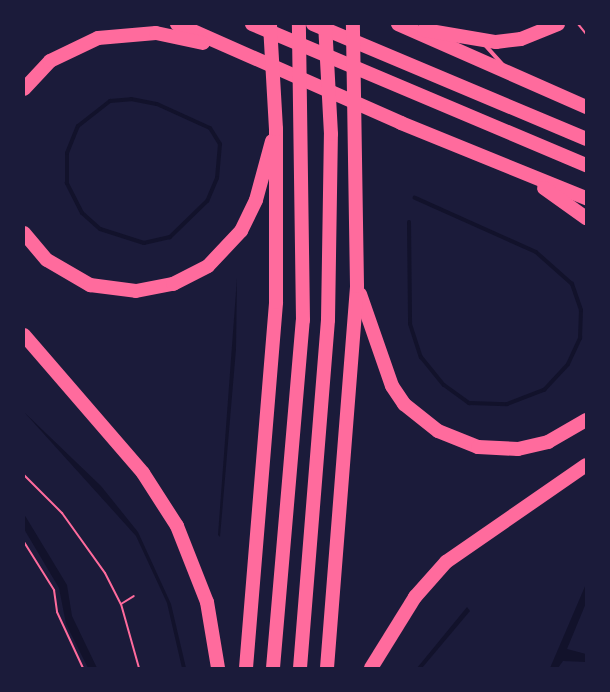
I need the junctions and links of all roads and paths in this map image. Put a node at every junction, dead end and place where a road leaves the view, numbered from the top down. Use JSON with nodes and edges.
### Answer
{"nodes":[{"id":1,"x":177,"y":24,"type":"edge"},
{"id":2,"x":252,"y":24,"type":"edge"},
{"id":3,"x":270,"y":24,"type":"edge"},
{"id":4,"x":299,"y":24,"type":"edge"},
{"id":5,"x":313,"y":24,"type":"edge"},
{"id":6,"x":325,"y":24,"type":"edge"},
{"id":7,"x":353,"y":24,"type":"edge"},
{"id":8,"x":400,"y":24,"type":"edge"},
{"id":9,"x":558,"y":24,"type":"edge"},
{"id":10,"x":578,"y":24,"type":"edge"},
{"id":11,"x":586,"y":34,"type":"edge"},
{"id":12,"x":480,"y":41,"type":"junction"},
{"id":13,"x":228,"y":49,"type":"junction"},
{"id":14,"x":514,"y":77,"type":"junction"},
{"id":15,"x":24,"y":89,"type":"edge"},
{"id":16,"x":586,"y":107,"type":"edge"},
{"id":17,"x":276,"y":129,"type":"junction"},
{"id":18,"x":586,"y":139,"type":"edge"},
{"id":19,"x":586,"y":165,"type":"edge"},
{"id":20,"x":522,"y":174,"type":"junction"},
{"id":21,"x":586,"y":198,"type":"edge"},
{"id":22,"x":586,"y":218,"type":"edge"},
{"id":23,"x":24,"y":233,"type":"edge"},
{"id":24,"x":358,"y":286,"type":"junction"},
{"id":25,"x":24,"y":335,"type":"edge"},
{"id":26,"x":586,"y":420,"type":"edge"},
{"id":27,"x":586,"y":465,"type":"edge"},
{"id":28,"x":24,"y":475,"type":"edge"},
{"id":29,"x":24,"y":542,"type":"edge"},
{"id":30,"x":134,"y":596,"type":"dead end"},
{"id":31,"x":120,"y":604,"type":"junction"},
{"id":32,"x":83,"y":668,"type":"edge"},
{"id":33,"x":139,"y":668,"type":"edge"},
{"id":34,"x":218,"y":668,"type":"edge"},
{"id":35,"x":246,"y":668,"type":"edge"},
{"id":36,"x":274,"y":668,"type":"edge"},
{"id":37,"x":300,"y":668,"type":"edge"},
{"id":38,"x":327,"y":668,"type":"edge"},
{"id":39,"x":371,"y":668,"type":"edge"}],
"edges":[{"from":1,"to":13,"type":"highway"},
{"from":2,"to":19,"type":"highway"},
{"from":3,"to":17,"type":"highway"},
{"from":4,"to":36,"type":"highway"},
{"from":5,"to":18,"type":"highway"},
{"from":6,"to":37,"type":"highway"},
{"from":7,"to":24,"type":"highway"},
{"from":8,"to":12,"type":"highway"},
{"from":8,"to":14,"type":"highway"},
{"from":9,"to":12,"type":"highway"},
{"from":10,"to":11,"type":"path"},
{"from":12,"to":14,"type":"lane"},
{"from":13,"to":15,"type":"highway"},
{"from":13,"to":20,"type":"highway"},
{"from":14,"to":16,"type":"highway"},
{"from":17,"to":23,"type":"highway"},
{"from":17,"to":35,"type":"highway"},
{"from":20,"to":21,"type":"highway"},
{"from":20,"to":22,"type":"highway"},
{"from":24,"to":26,"type":"highway"},
{"from":24,"to":38,"type":"highway"},
{"from":25,"to":34,"type":"highway"},
{"from":27,"to":39,"type":"highway"},
{"from":28,"to":31,"type":"path"},
{"from":29,"to":32,"type":"path"},
{"from":30,"to":31,"type":"path"},
{"from":31,"to":33,"type":"path"}]}
